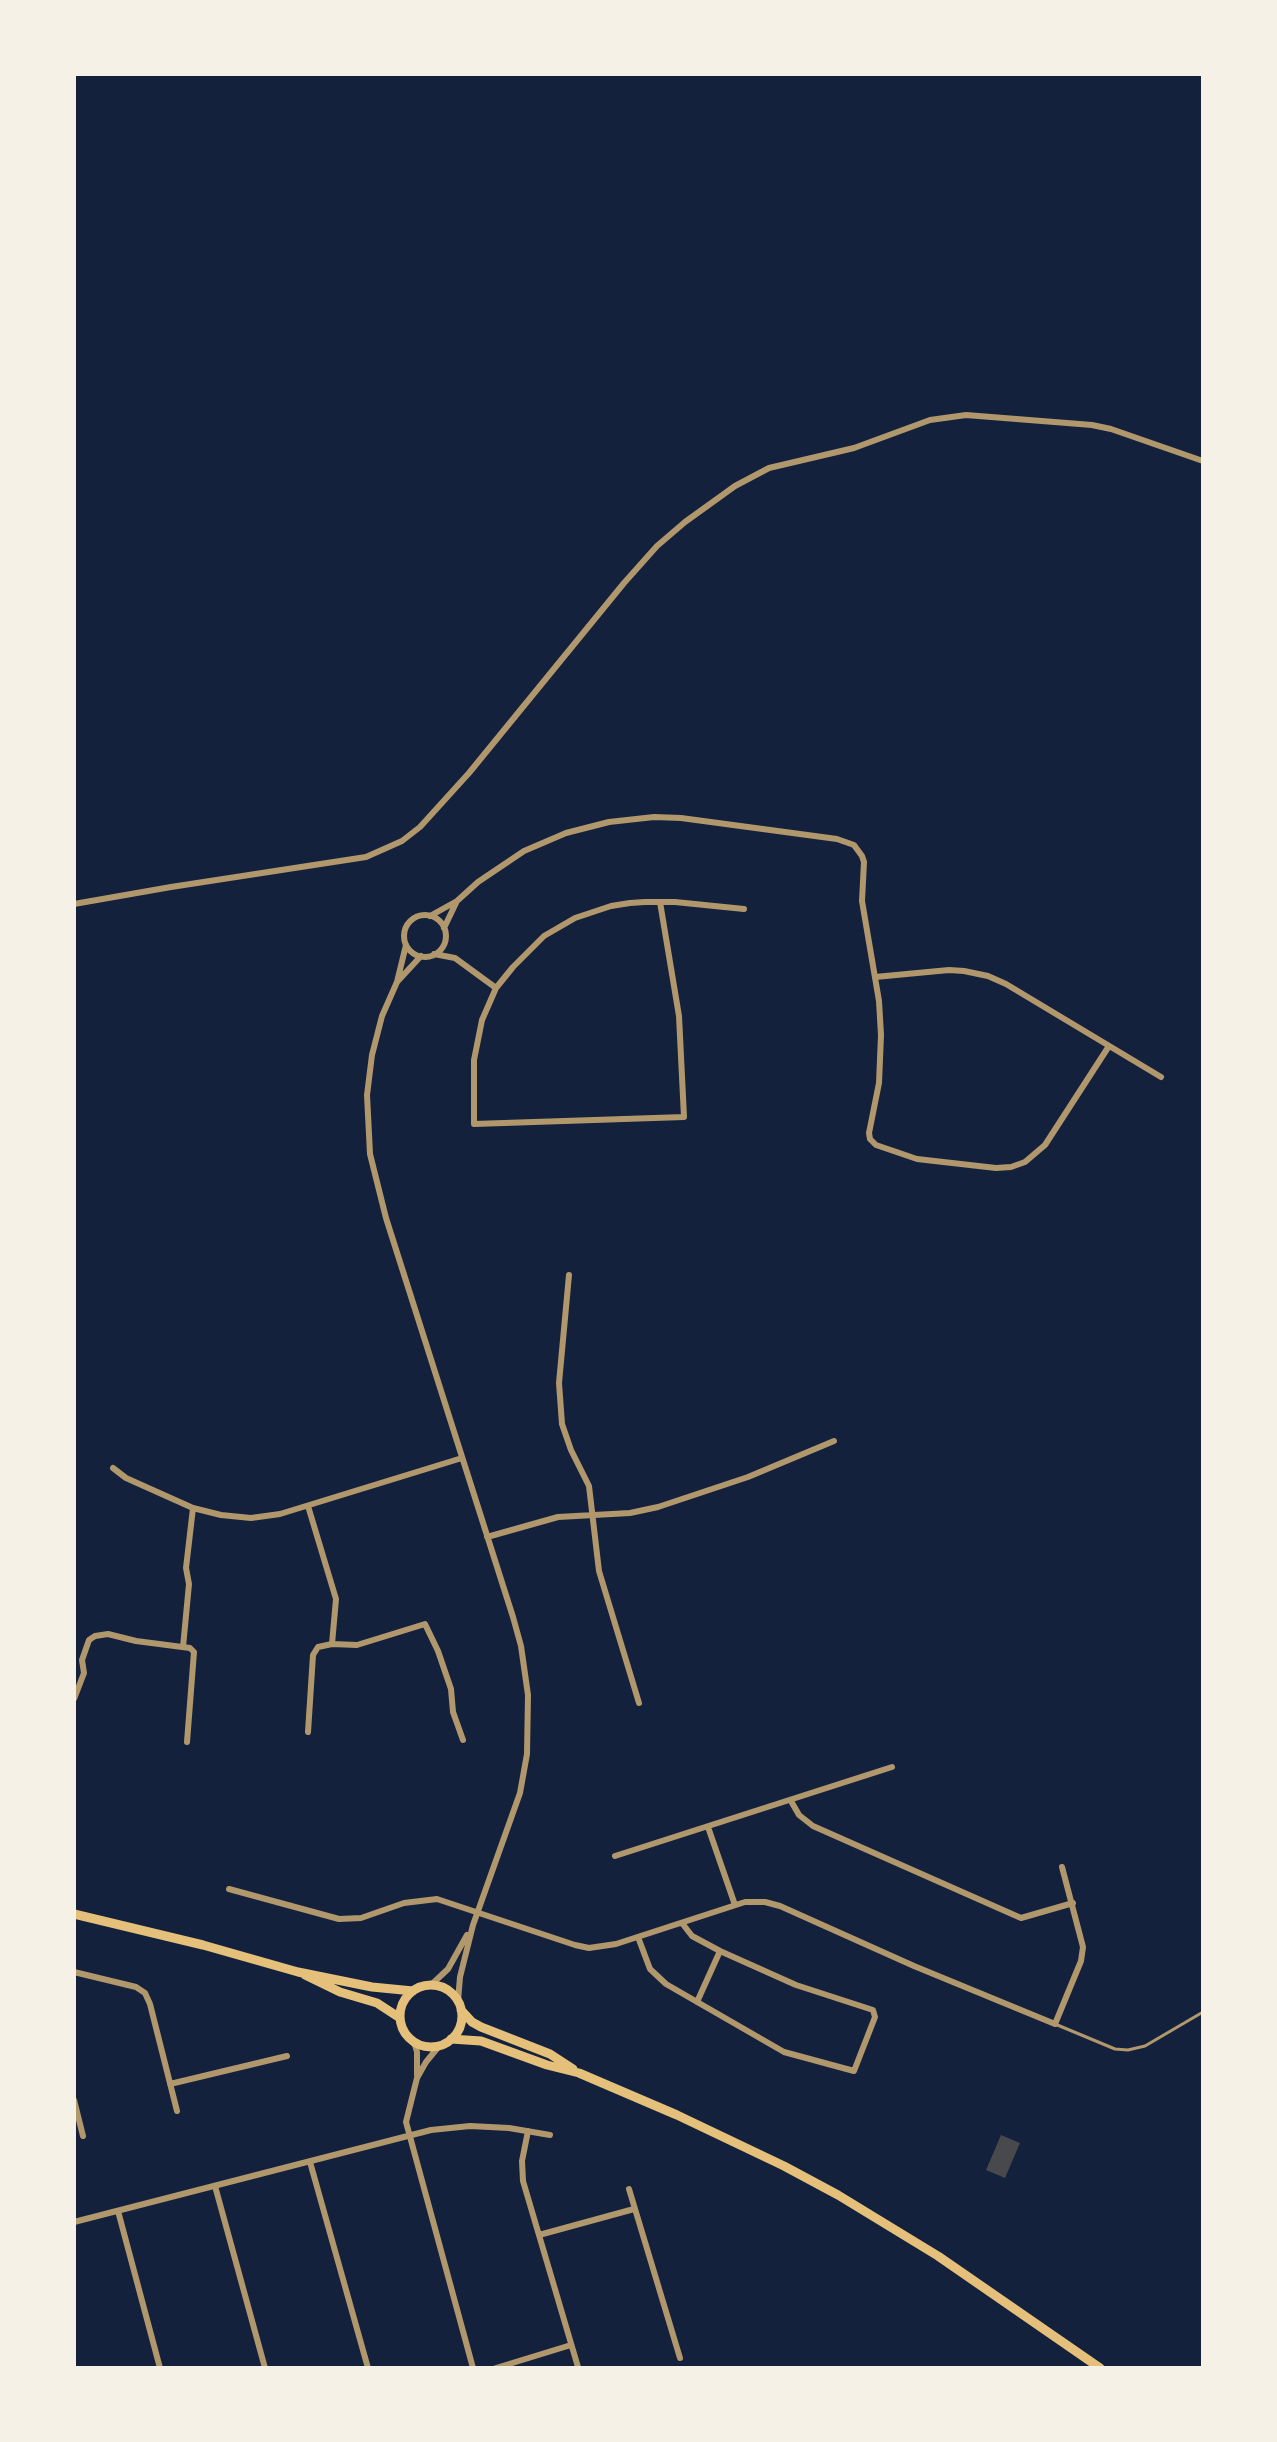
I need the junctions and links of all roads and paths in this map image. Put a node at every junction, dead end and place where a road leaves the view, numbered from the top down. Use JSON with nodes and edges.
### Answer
{"nodes":[{"id":1,"x":1203,"y":461,"type":"edge"},
{"id":2,"x":457,"y":901,"type":"junction"},
{"id":3,"x":660,"y":902,"type":"junction"},
{"id":4,"x":74,"y":904,"type":"edge"},
{"id":5,"x":744,"y":909,"type":"dead end"},
{"id":6,"x":430,"y":916,"type":"junction"},
{"id":7,"x":444,"y":928,"type":"junction"},
{"id":8,"x":445,"y":937,"type":"junction"},
{"id":9,"x":406,"y":945,"type":"junction"},
{"id":10,"x":434,"y":954,"type":"junction"},
{"id":11,"x":421,"y":956,"type":"junction"},
{"id":12,"x":455,"y":958,"type":"junction"},
{"id":13,"x":875,"y":977,"type":"junction"},
{"id":14,"x":397,"y":982,"type":"junction"},
{"id":15,"x":496,"y":988,"type":"junction"},
{"id":16,"x":1109,"y":1046,"type":"junction"},
{"id":17,"x":1161,"y":1077,"type":"dead end"},
{"id":18,"x":569,"y":1275,"type":"dead end"},
{"id":19,"x":834,"y":1441,"type":"dead end"},
{"id":20,"x":462,"y":1458,"type":"junction"},
{"id":21,"x":113,"y":1468,"type":"dead end"},
{"id":22,"x":308,"y":1506,"type":"junction"},
{"id":23,"x":193,"y":1508,"type":"junction"},
{"id":24,"x":593,"y":1514,"type":"junction"},
{"id":25,"x":487,"y":1537,"type":"junction"},
{"id":26,"x":332,"y":1644,"type":"junction"},
{"id":27,"x":183,"y":1647,"type":"junction"},
{"id":28,"x":74,"y":1699,"type":"edge"},
{"id":29,"x":639,"y":1703,"type":"dead end"},
{"id":30,"x":308,"y":1732,"type":"dead end"},
{"id":31,"x":463,"y":1740,"type":"dead end"},
{"id":32,"x":187,"y":1742,"type":"dead end"},
{"id":33,"x":892,"y":1767,"type":"dead end"},
{"id":34,"x":791,"y":1801,"type":"junction"},
{"id":35,"x":708,"y":1827,"type":"junction"},
{"id":36,"x":615,"y":1856,"type":"dead end"},
{"id":37,"x":1062,"y":1867,"type":"dead end"},
{"id":38,"x":229,"y":1889,"type":"dead end"},
{"id":39,"x":1073,"y":1903,"type":"junction"},
{"id":40,"x":735,"y":1905,"type":"junction"},
{"id":41,"x":478,"y":1911,"type":"junction"},
{"id":42,"x":74,"y":1914,"type":"edge"},
{"id":43,"x":682,"y":1923,"type":"junction"},
{"id":44,"x":473,"y":1925,"type":"junction"},
{"id":45,"x":638,"y":1937,"type":"junction"},
{"id":46,"x":720,"y":1951,"type":"junction"},
{"id":47,"x":74,"y":1972,"type":"edge"},
{"id":48,"x":298,"y":1972,"type":"junction"},
{"id":49,"x":431,"y":1985,"type":"junction"},
{"id":50,"x":413,"y":1991,"type":"junction"},
{"id":51,"x":697,"y":2002,"type":"junction"},
{"id":52,"x":460,"y":2006,"type":"junction"},
{"id":53,"x":1203,"y":2012,"type":"edge"},
{"id":54,"x":400,"y":2018,"type":"junction"},
{"id":55,"x":1055,"y":2024,"type":"junction"},
{"id":56,"x":451,"y":2039,"type":"junction"},
{"id":57,"x":414,"y":2042,"type":"junction"},
{"id":58,"x":440,"y":2045,"type":"junction"},
{"id":59,"x":287,"y":2056,"type":"dead end"},
{"id":60,"x":579,"y":2073,"type":"junction"},
{"id":61,"x":417,"y":2078,"type":"junction"},
{"id":62,"x":170,"y":2084,"type":"junction"},
{"id":63,"x":74,"y":2100,"type":"edge"},
{"id":64,"x":75,"y":2109,"type":"edge"},
{"id":65,"x":177,"y":2111,"type":"dead end"},
{"id":66,"x":528,"y":2131,"type":"junction"},
{"id":67,"x":550,"y":2135,"type":"dead end"},
{"id":68,"x":83,"y":2136,"type":"dead end"},
{"id":69,"x":409,"y":2136,"type":"junction"},
{"id":70,"x":310,"y":2162,"type":"junction"},
{"id":71,"x":215,"y":2186,"type":"junction"},
{"id":72,"x":629,"y":2189,"type":"dead end"},
{"id":73,"x":634,"y":2209,"type":"junction"},
{"id":74,"x":118,"y":2211,"type":"junction"},
{"id":75,"x":74,"y":2222,"type":"edge"},
{"id":76,"x":539,"y":2235,"type":"junction"},
{"id":77,"x":571,"y":2345,"type":"junction"},
{"id":78,"x":680,"y":2358,"type":"dead end"},
{"id":79,"x":578,"y":2367,"type":"edge"},
{"id":80,"x":160,"y":2368,"type":"edge"},
{"id":81,"x":265,"y":2368,"type":"edge"},
{"id":82,"x":368,"y":2368,"type":"edge"},
{"id":83,"x":473,"y":2368,"type":"edge"},
{"id":84,"x":496,"y":2368,"type":"edge"},
{"id":85,"x":1100,"y":2368,"type":"edge"}],
"edges":[{"from":1,"to":4,"type":"street"},
{"from":2,"to":6,"type":"street"},
{"from":2,"to":7,"type":"street"},
{"from":2,"to":13,"type":"street"},
{"from":3,"to":5,"type":"street"},
{"from":3,"to":15,"type":"street"},
{"from":3,"to":15,"type":"street"},
{"from":6,"to":7,"type":"street"},
{"from":6,"to":9,"type":"street"},
{"from":7,"to":8,"type":"street"},
{"from":8,"to":10,"type":"street"},
{"from":8,"to":12,"type":"street"},
{"from":9,"to":11,"type":"street"},
{"from":9,"to":14,"type":"street"},
{"from":10,"to":11,"type":"street"},
{"from":10,"to":12,"type":"street"},
{"from":11,"to":14,"type":"street"},
{"from":12,"to":15,"type":"street"},
{"from":13,"to":16,"type":"street"},
{"from":13,"to":16,"type":"street"},
{"from":14,"to":20,"type":"street"},
{"from":16,"to":17,"type":"street"},
{"from":18,"to":24,"type":"street"},
{"from":19,"to":24,"type":"street"},
{"from":20,"to":22,"type":"street"},
{"from":20,"to":25,"type":"street"},
{"from":21,"to":23,"type":"street"},
{"from":22,"to":23,"type":"street"},
{"from":22,"to":26,"type":"street"},
{"from":23,"to":27,"type":"street"},
{"from":24,"to":25,"type":"street"},
{"from":24,"to":29,"type":"street"},
{"from":25,"to":41,"type":"street"},
{"from":26,"to":30,"type":"street"},
{"from":26,"to":31,"type":"street"},
{"from":27,"to":28,"type":"street"},
{"from":27,"to":32,"type":"street"},
{"from":33,"to":34,"type":"street"},
{"from":34,"to":35,"type":"street"},
{"from":34,"to":39,"type":"street"},
{"from":35,"to":36,"type":"street"},
{"from":35,"to":40,"type":"street"},
{"from":37,"to":39,"type":"street"},
{"from":38,"to":41,"type":"street"},
{"from":39,"to":55,"type":"street"},
{"from":40,"to":43,"type":"street"},
{"from":40,"to":55,"type":"street"},
{"from":41,"to":44,"type":"street"},
{"from":41,"to":45,"type":"street"},
{"from":42,"to":48,"type":"main road"},
{"from":43,"to":45,"type":"street"},
{"from":43,"to":46,"type":"street"},
{"from":44,"to":49,"type":"street"},
{"from":44,"to":52,"type":"street"},
{"from":45,"to":51,"type":"street"},
{"from":46,"to":51,"type":"street"},
{"from":46,"to":51,"type":"street"},
{"from":47,"to":62,"type":"street"},
{"from":48,"to":50,"type":"main road"},
{"from":48,"to":54,"type":"main road"},
{"from":49,"to":50,"type":"main road"},
{"from":49,"to":52,"type":"main road"},
{"from":50,"to":54,"type":"main road"},
{"from":52,"to":56,"type":"main road"},
{"from":52,"to":60,"type":"main road"},
{"from":53,"to":55,"type":"lane"},
{"from":54,"to":57,"type":"main road"},
{"from":56,"to":58,"type":"main road"},
{"from":56,"to":60,"type":"main road"},
{"from":57,"to":58,"type":"main road"},
{"from":57,"to":61,"type":"street"},
{"from":58,"to":61,"type":"street"},
{"from":59,"to":62,"type":"street"},
{"from":60,"to":85,"type":"main road"},
{"from":61,"to":69,"type":"street"},
{"from":62,"to":65,"type":"street"},
{"from":63,"to":64,"type":"street"},
{"from":64,"to":68,"type":"street"},
{"from":66,"to":67,"type":"street"},
{"from":66,"to":69,"type":"street"},
{"from":66,"to":76,"type":"street"},
{"from":69,"to":70,"type":"street"},
{"from":69,"to":83,"type":"street"},
{"from":70,"to":71,"type":"street"},
{"from":70,"to":82,"type":"street"},
{"from":71,"to":74,"type":"street"},
{"from":71,"to":81,"type":"street"},
{"from":72,"to":73,"type":"street"},
{"from":73,"to":76,"type":"street"},
{"from":73,"to":78,"type":"street"},
{"from":74,"to":75,"type":"street"},
{"from":74,"to":80,"type":"street"},
{"from":76,"to":77,"type":"street"},
{"from":77,"to":79,"type":"street"},
{"from":77,"to":84,"type":"street"}]}
